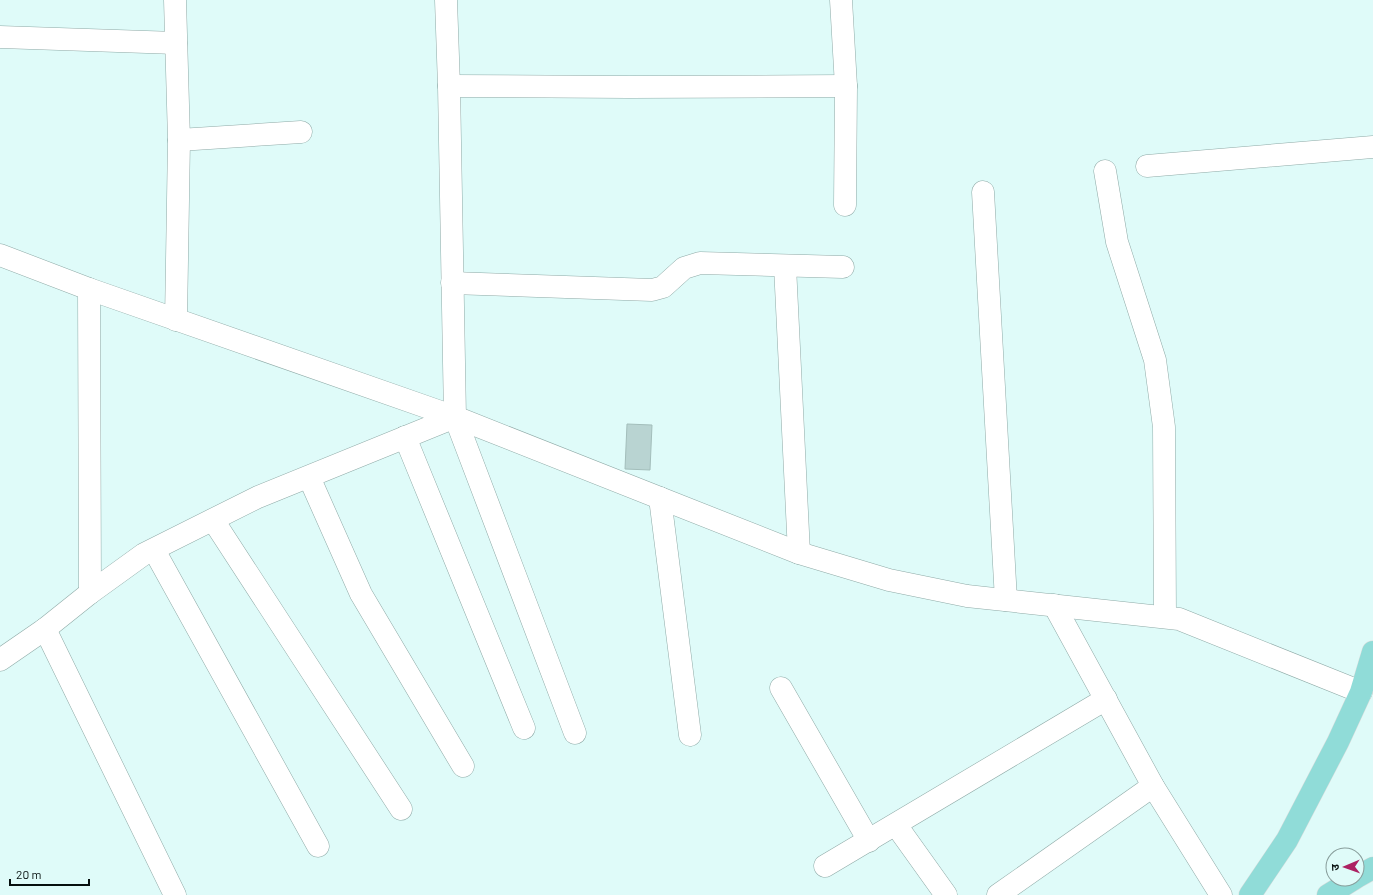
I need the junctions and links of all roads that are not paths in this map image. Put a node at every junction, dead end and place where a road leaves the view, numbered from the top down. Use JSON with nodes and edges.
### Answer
{"nodes":[{"id":1,"x":175,"y":0,"type":"edge"},
{"id":2,"x":446,"y":0,"type":"edge"},
{"id":3,"x":841,"y":0,"type":"edge"},
{"id":4,"x":0,"y":37,"type":"edge"},
{"id":5,"x":176,"y":43,"type":"junction"},
{"id":6,"x":449,"y":86,"type":"junction"},
{"id":7,"x":846,"y":86,"type":"junction"},
{"id":8,"x":301,"y":132,"type":"dead end"},
{"id":9,"x":179,"y":140,"type":"junction"},
{"id":10,"x":1373,"y":147,"type":"edge"},
{"id":11,"x":1147,"y":166,"type":"dead end"},
{"id":12,"x":1105,"y":171,"type":"dead end"},
{"id":13,"x":983,"y":192,"type":"dead end"},
{"id":14,"x":845,"y":205,"type":"dead end"},
{"id":15,"x":0,"y":255,"type":"edge"},
{"id":16,"x":785,"y":266,"type":"junction"},
{"id":17,"x":843,"y":267,"type":"dead end"},
{"id":18,"x":452,"y":283,"type":"junction"},
{"id":19,"x":89,"y":289,"type":"junction"},
{"id":20,"x":176,"y":320,"type":"junction"},
{"id":21,"x":455,"y":417,"type":"junction"},
{"id":22,"x":405,"y":437,"type":"junction"},
{"id":23,"x":309,"y":477,"type":"junction"},
{"id":24,"x":660,"y":498,"type":"junction"},
{"id":25,"x":213,"y":520,"type":"junction"},
{"id":26,"x":154,"y":550,"type":"junction"},
{"id":27,"x":799,"y":553,"type":"junction"},
{"id":28,"x":90,"y":593,"type":"junction"},
{"id":29,"x":1006,"y":600,"type":"junction"},
{"id":30,"x":1054,"y":605,"type":"junction"},
{"id":31,"x":1165,"y":617,"type":"junction"},
{"id":32,"x":45,"y":629,"type":"junction"},
{"id":33,"x":1373,"y":652,"type":"edge"},
{"id":34,"x":0,"y":660,"type":"edge"},
{"id":35,"x":781,"y":688,"type":"dead end"},
{"id":36,"x":1361,"y":692,"type":"junction"},
{"id":37,"x":1106,"y":699,"type":"junction"},
{"id":38,"x":524,"y":728,"type":"dead end"},
{"id":39,"x":575,"y":733,"type":"dead end"},
{"id":40,"x":690,"y":735,"type":"dead end"},
{"id":41,"x":463,"y":766,"type":"dead end"},
{"id":42,"x":1153,"y":786,"type":"junction"},
{"id":43,"x":401,"y":809,"type":"dead end"},
{"id":44,"x":896,"y":825,"type":"junction"},
{"id":45,"x":869,"y":840,"type":"junction"},
{"id":46,"x":318,"y":846,"type":"dead end"},
{"id":47,"x":825,"y":866,"type":"dead end"},
{"id":48,"x":1341,"y":887,"type":"edge"},
{"id":49,"x":174,"y":895,"type":"edge"},
{"id":50,"x":946,"y":895,"type":"edge"},
{"id":51,"x":998,"y":895,"type":"edge"},
{"id":52,"x":1222,"y":895,"type":"edge"},
{"id":53,"x":1250,"y":895,"type":"edge"},
{"id":54,"x":1328,"y":895,"type":"edge"}],
"edges":[{"from":1,"to":5,"type":"street"},
{"from":2,"to":6,"type":"street"},
{"from":3,"to":7,"type":"street"},
{"from":4,"to":5,"type":"street"},
{"from":5,"to":9,"type":"street"},
{"from":6,"to":7,"type":"street"},
{"from":6,"to":18,"type":"street"},
{"from":7,"to":14,"type":"street"},
{"from":8,"to":9,"type":"street"},
{"from":9,"to":20,"type":"street"},
{"from":10,"to":11,"type":"street"},
{"from":12,"to":31,"type":"street"},
{"from":13,"to":29,"type":"street"},
{"from":15,"to":19,"type":"street"},
{"from":16,"to":17,"type":"street"},
{"from":16,"to":18,"type":"street"},
{"from":16,"to":27,"type":"street"},
{"from":18,"to":21,"type":"street"},
{"from":19,"to":20,"type":"street"},
{"from":19,"to":28,"type":"street"},
{"from":20,"to":21,"type":"street"},
{"from":21,"to":22,"type":"street"},
{"from":21,"to":24,"type":"street"},
{"from":21,"to":39,"type":"street"},
{"from":22,"to":23,"type":"street"},
{"from":22,"to":38,"type":"street"},
{"from":23,"to":25,"type":"street"},
{"from":23,"to":41,"type":"street"},
{"from":24,"to":27,"type":"street"},
{"from":24,"to":40,"type":"street"},
{"from":25,"to":26,"type":"street"},
{"from":25,"to":43,"type":"street"},
{"from":26,"to":28,"type":"street"},
{"from":26,"to":46,"type":"street"},
{"from":27,"to":29,"type":"street"},
{"from":28,"to":32,"type":"street"},
{"from":29,"to":30,"type":"street"},
{"from":30,"to":31,"type":"street"},
{"from":30,"to":37,"type":"street"},
{"from":31,"to":36,"type":"street"},
{"from":32,"to":34,"type":"street"},
{"from":32,"to":49,"type":"street"},
{"from":33,"to":36,"type":"main road"},
{"from":35,"to":45,"type":"street"},
{"from":36,"to":53,"type":"main road"},
{"from":37,"to":42,"type":"street"},
{"from":37,"to":44,"type":"street"},
{"from":42,"to":51,"type":"street"},
{"from":42,"to":52,"type":"street"},
{"from":44,"to":45,"type":"street"},
{"from":44,"to":50,"type":"street"},
{"from":45,"to":47,"type":"street"},
{"from":48,"to":54,"type":"main road"}]}
